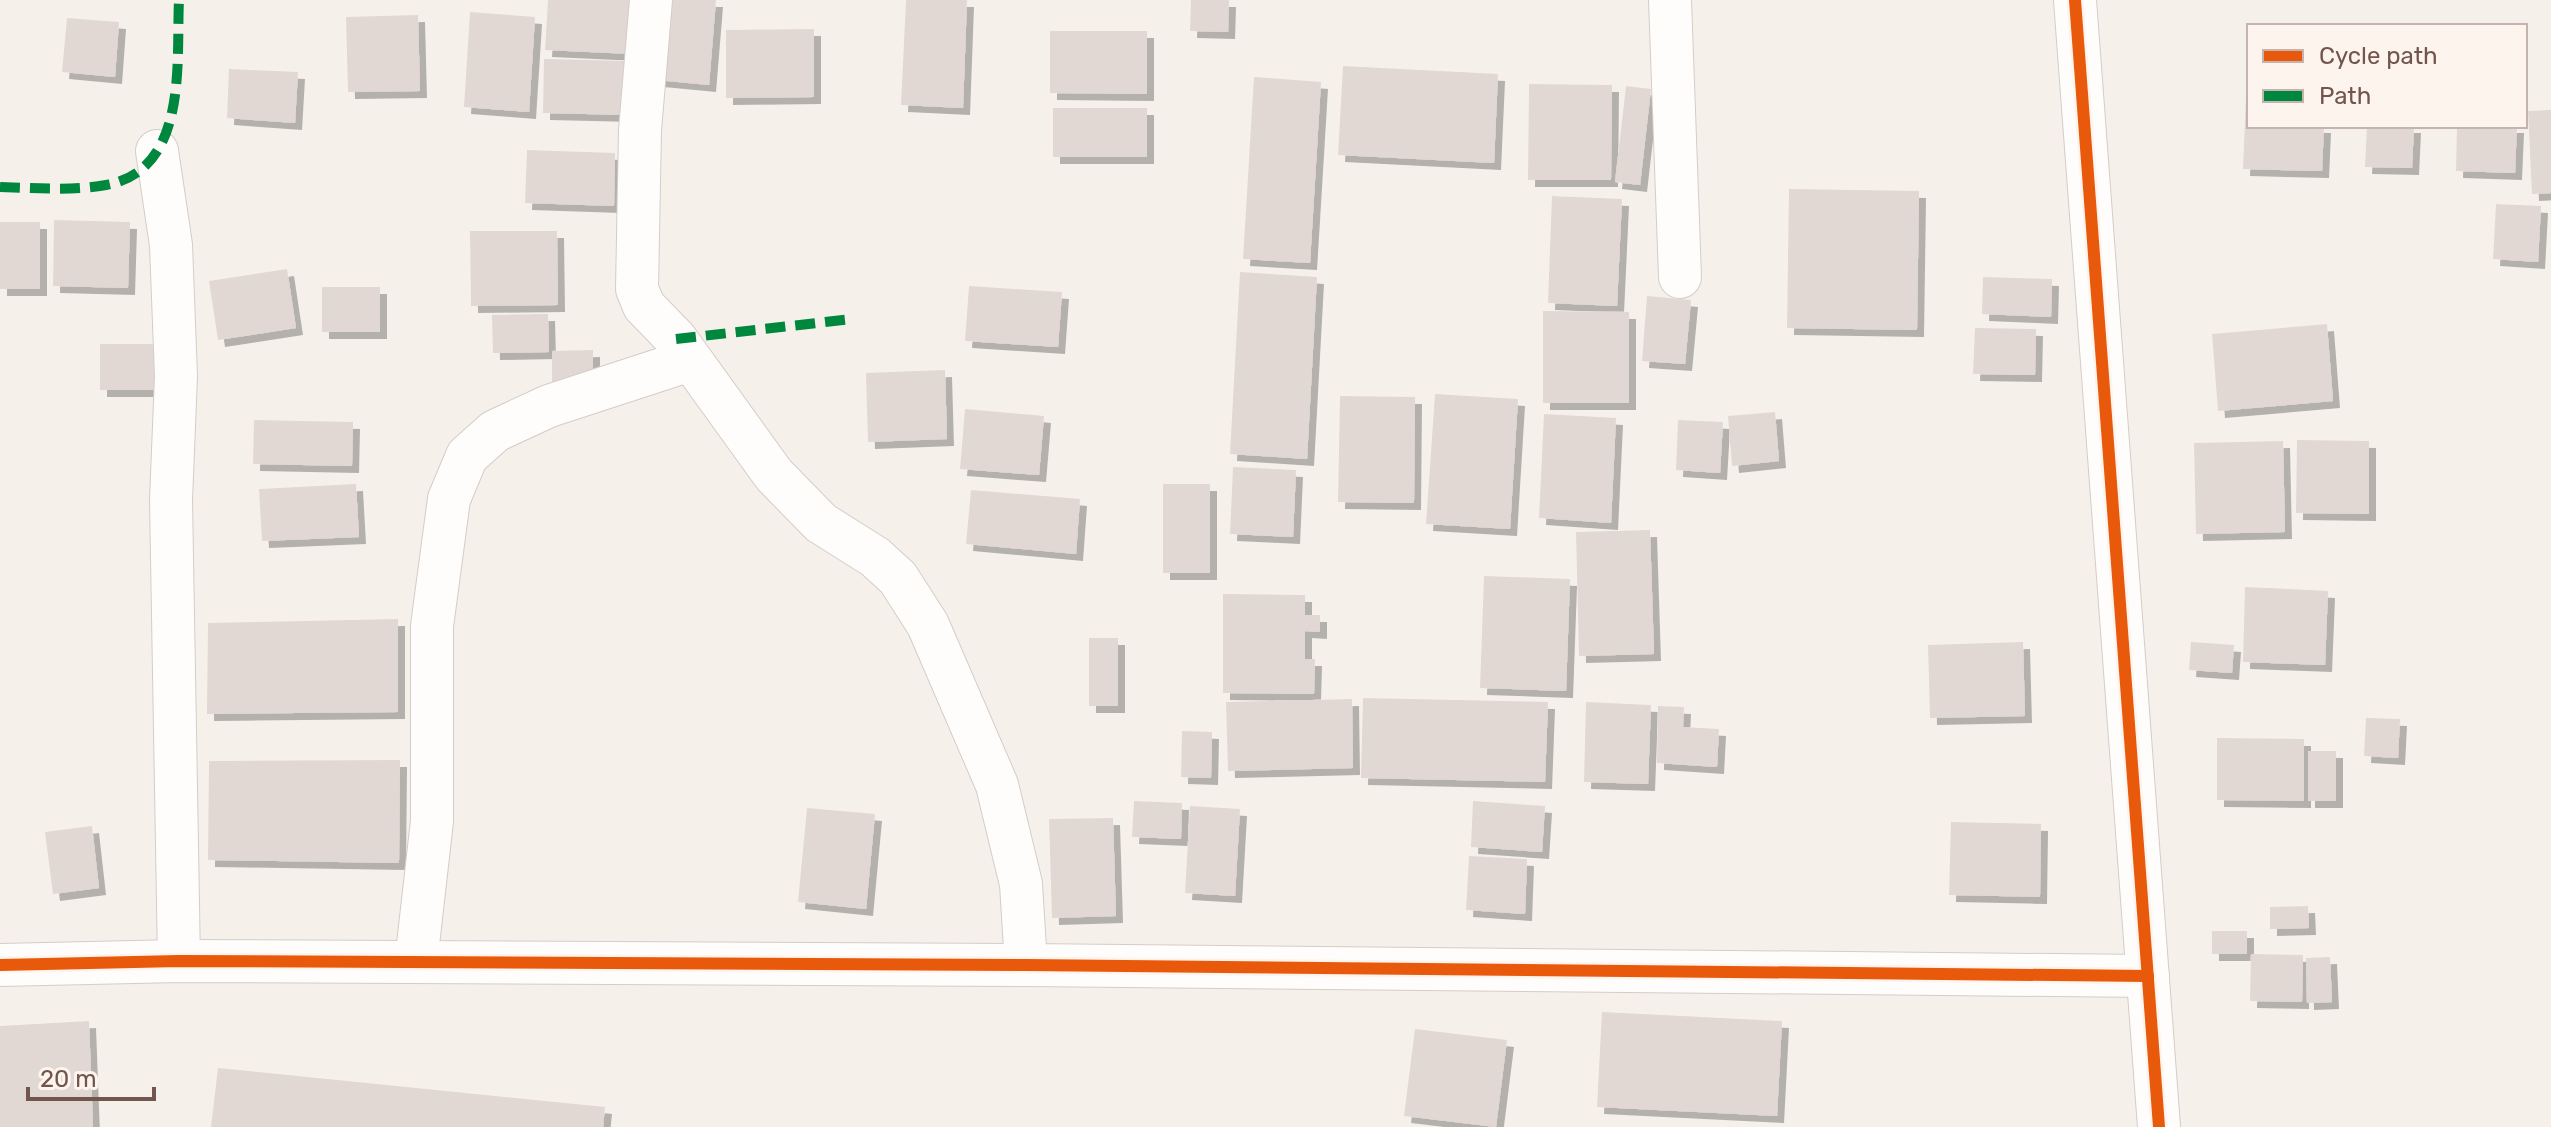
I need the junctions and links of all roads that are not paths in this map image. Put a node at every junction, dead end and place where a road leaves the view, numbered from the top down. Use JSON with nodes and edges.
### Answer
{"nodes":[{"id":1,"x":651,"y":0,"type":"edge"},
{"id":2,"x":1670,"y":0,"type":"edge"},
{"id":3,"x":2075,"y":0,"type":"edge"},
{"id":4,"x":157,"y":151,"type":"dead end"},
{"id":5,"x":1680,"y":277,"type":"dead end"},
{"id":6,"x":690,"y":360,"type":"junction"},
{"id":7,"x":179,"y":961,"type":"junction"},
{"id":8,"x":416,"y":962,"type":"junction"},
{"id":9,"x":0,"y":965,"type":"edge"},
{"id":10,"x":1026,"y":965,"type":"junction"},
{"id":11,"x":2148,"y":976,"type":"junction"},
{"id":12,"x":2159,"y":1127,"type":"edge"}],
"edges":[{"from":1,"to":6,"type":"street"},
{"from":2,"to":5,"type":"street"},
{"from":3,"to":11,"type":"street"},
{"from":4,"to":7,"type":"street"},
{"from":6,"to":8,"type":"street"},
{"from":6,"to":10,"type":"street"},
{"from":7,"to":8,"type":"street"},
{"from":7,"to":9,"type":"street"},
{"from":8,"to":10,"type":"street"},
{"from":10,"to":11,"type":"street"},
{"from":11,"to":12,"type":"street"}]}
